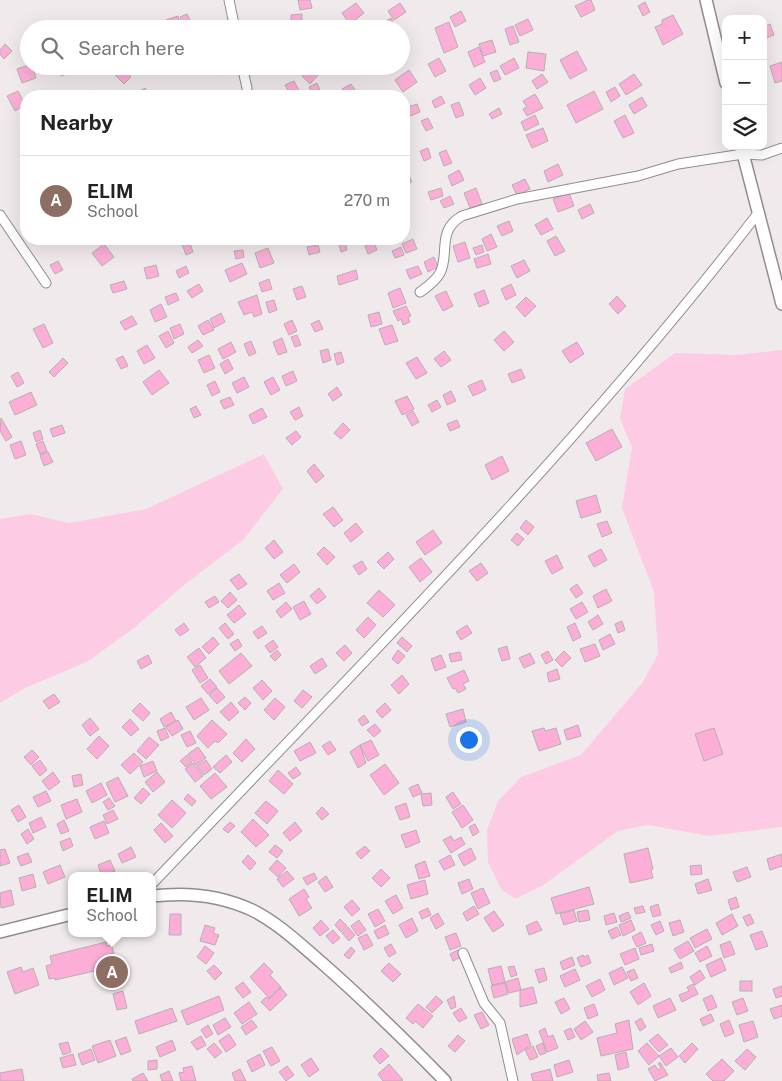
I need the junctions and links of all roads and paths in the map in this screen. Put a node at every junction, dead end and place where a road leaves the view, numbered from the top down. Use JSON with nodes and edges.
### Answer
{"nodes":[{"id":1,"x":229,"y":0,"type":"edge"},
{"id":2,"x":706,"y":0,"type":"edge"},
{"id":3,"x":233,"y":20,"type":"edge"},
{"id":4,"x":722,"y":66,"type":"edge"},
{"id":5,"x":244,"y":75,"type":"edge"},
{"id":6,"x":247,"y":88,"type":"dead end"},
{"id":7,"x":782,"y":148,"type":"edge"},
{"id":8,"x":742,"y":150,"type":"edge"},
{"id":9,"x":759,"y":212,"type":"junction"},
{"id":10,"x":0,"y":215,"type":"edge"},
{"id":11,"x":20,"y":244,"type":"edge"},
{"id":12,"x":21,"y":245,"type":"edge"},
{"id":13,"x":46,"y":282,"type":"dead end"},
{"id":14,"x":420,"y":292,"type":"dead end"},
{"id":15,"x":782,"y":304,"type":"edge"},
{"id":16,"x":156,"y":880,"type":"edge"},
{"id":17,"x":156,"y":896,"type":"edge"},
{"id":18,"x":68,"y":915,"type":"edge"},
{"id":19,"x":0,"y":932,"type":"edge"},
{"id":20,"x":463,"y":953,"type":"dead end"},
{"id":21,"x":445,"y":1081,"type":"edge"},
{"id":22,"x":513,"y":1081,"type":"edge"}],
"edges":[{"from":1,"to":3,"type":"street"},
{"from":2,"to":4,"type":"street"},
{"from":5,"to":6,"type":"street"},
{"from":7,"to":8,"type":"street"},
{"from":8,"to":9,"type":"street"},
{"from":8,"to":14,"type":"street"},
{"from":9,"to":15,"type":"street"},
{"from":9,"to":16,"type":"street"},
{"from":10,"to":11,"type":"street"},
{"from":12,"to":13,"type":"street"},
{"from":17,"to":21,"type":"street"},
{"from":18,"to":19,"type":"street"},
{"from":20,"to":22,"type":"street"}]}
